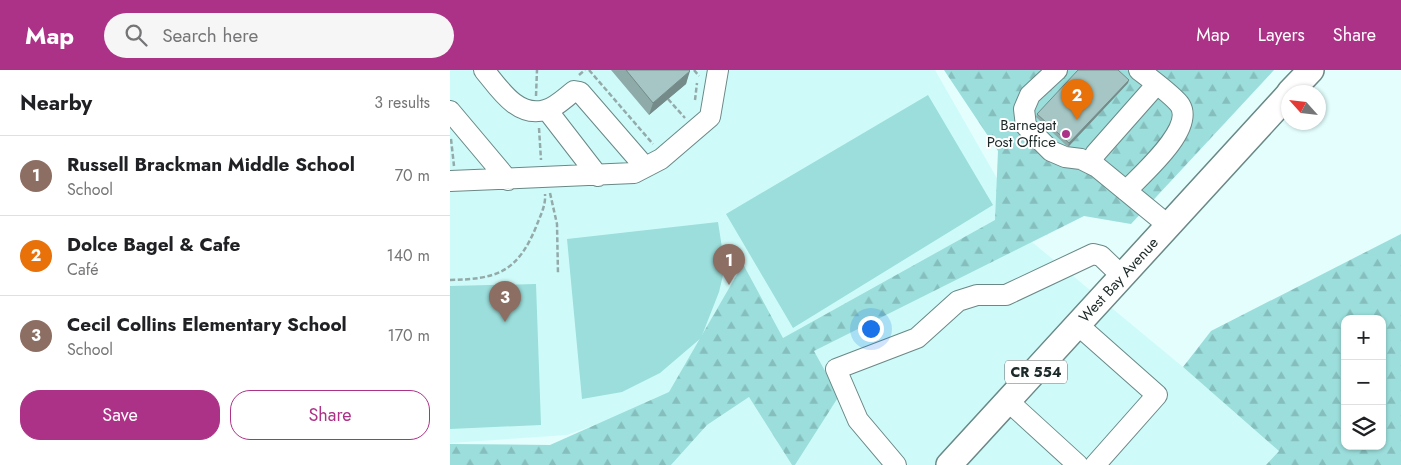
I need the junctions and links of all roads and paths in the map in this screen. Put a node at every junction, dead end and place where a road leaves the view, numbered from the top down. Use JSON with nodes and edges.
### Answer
{"nodes":[{"id":1,"x":484,"y":70,"type":"edge"},
{"id":2,"x":537,"y":70,"type":"edge"},
{"id":3,"x":587,"y":70,"type":"edge"},
{"id":4,"x":694,"y":70,"type":"edge"},
{"id":5,"x":718,"y":70,"type":"edge"},
{"id":6,"x":1057,"y":70,"type":"edge"},
{"id":7,"x":1139,"y":70,"type":"edge"},
{"id":8,"x":1311,"y":70,"type":"edge"},
{"id":9,"x":578,"y":76,"type":"dead end"},
{"id":10,"x":700,"y":76,"type":"dead end"},
{"id":11,"x":1157,"y":84,"type":"junction"},
{"id":12,"x":1297,"y":85,"type":"edge"},
{"id":13,"x":530,"y":98,"type":"dead end"},
{"id":14,"x":668,"y":99,"type":"edge"},
{"id":15,"x":1281,"y":103,"type":"edge"},
{"id":16,"x":540,"y":109,"type":"junction"},
{"id":17,"x":450,"y":110,"type":"edge"},
{"id":18,"x":687,"y":121,"type":"dead end"},
{"id":19,"x":450,"y":136,"type":"edge"},
{"id":20,"x":657,"y":148,"type":"dead end"},
{"id":21,"x":1085,"y":161,"type":"junction"},
{"id":22,"x":542,"y":166,"type":"dead end"},
{"id":23,"x":645,"y":167,"type":"junction"},
{"id":24,"x":452,"y":174,"type":"edge"},
{"id":25,"x":598,"y":176,"type":"junction"},
{"id":26,"x":508,"y":180,"type":"junction"},
{"id":27,"x":1126,"y":191,"type":"junction"},
{"id":28,"x":1169,"y":226,"type":"junction"},
{"id":29,"x":558,"y":274,"type":"dead end"},
{"id":30,"x":1123,"y":277,"type":"junction"},
{"id":31,"x":450,"y":280,"type":"edge"},
{"id":32,"x":1078,"y":325,"type":"junction"},
{"id":33,"x":1009,"y":402,"type":"junction"},
{"id":34,"x":896,"y":465,"type":"edge"},
{"id":35,"x":949,"y":465,"type":"edge"},
{"id":36,"x":1078,"y":465,"type":"edge"},
{"id":37,"x":1094,"y":465,"type":"edge"}],
"edges":[{"from":1,"to":16,"type":"street"},
{"from":2,"to":16,"type":"path"},
{"from":3,"to":9,"type":"path"},
{"from":3,"to":20,"type":"path"},
{"from":4,"to":10,"type":"path"},
{"from":5,"to":23,"type":"street"},
{"from":6,"to":21,"type":"street"},
{"from":7,"to":11,"type":"street"},
{"from":8,"to":12,"type":"main road","name":"West Bay Avenue","number":"CR 554"},
{"from":11,"to":21,"type":"street"},
{"from":11,"to":27,"type":"street"},
{"from":13,"to":16,"type":"path"},
{"from":14,"to":18,"type":"path"},
{"from":15,"to":28,"type":"main road","name":"West Bay Avenue","number":"CR 554"},
{"from":16,"to":22,"type":"path"},
{"from":16,"to":23,"type":"street"},
{"from":16,"to":25,"type":"street"},
{"from":17,"to":26,"type":"street"},
{"from":19,"to":24,"type":"path"},
{"from":21,"to":27,"type":"street"},
{"from":23,"to":25,"type":"street"},
{"from":24,"to":26,"type":"street"},
{"from":25,"to":26,"type":"street"},
{"from":27,"to":28,"type":"street"},
{"from":28,"to":30,"type":"main road","name":"West Bay Avenue","number":"CR 554"},
{"from":29,"to":31,"type":"path"},
{"from":30,"to":32,"type":"main road","name":"West Bay Avenue","number":"CR 554"},
{"from":30,"to":34,"type":"street"},
{"from":32,"to":33,"type":"main road","name":"West Bay Avenue","number":"CR 554"},
{"from":32,"to":37,"type":"street"},
{"from":33,"to":35,"type":"main road","name":"West Bay Avenue","number":"CR 554"},
{"from":33,"to":36,"type":"street"}]}
